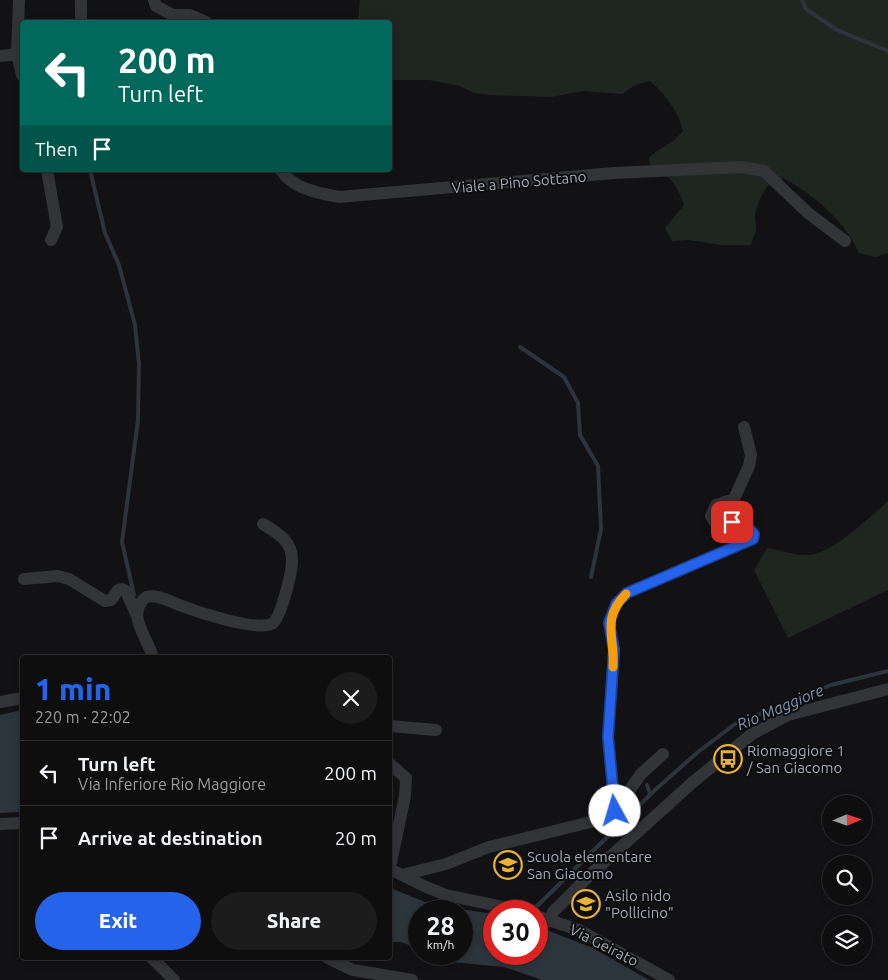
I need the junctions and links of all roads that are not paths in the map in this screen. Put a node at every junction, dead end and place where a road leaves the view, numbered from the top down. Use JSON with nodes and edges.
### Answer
{"nodes":[{"id":1,"x":20,"y":0,"type":"edge"},
{"id":2,"x":81,"y":0,"type":"edge"},
{"id":3,"x":154,"y":0,"type":"edge"},
{"id":4,"x":174,"y":16,"type":"junction"},
{"id":5,"x":81,"y":20,"type":"edge"},
{"id":6,"x":182,"y":20,"type":"edge"},
{"id":7,"x":201,"y":20,"type":"edge"},
{"id":8,"x":20,"y":54,"type":"edge"},
{"id":9,"x":0,"y":56,"type":"edge"},
{"id":10,"x":47,"y":172,"type":"edge"},
{"id":11,"x":283,"y":172,"type":"edge"},
{"id":12,"x":51,"y":240,"type":"dead end"},
{"id":13,"x":845,"y":241,"type":"dead end"},
{"id":14,"x":744,"y":427,"type":"dead end"},
{"id":15,"x":263,"y":524,"type":"dead end"},
{"id":16,"x":24,"y":579,"type":"dead end"},
{"id":17,"x":137,"y":616,"type":"junction"},
{"id":18,"x":152,"y":655,"type":"edge"},
{"id":19,"x":888,"y":689,"type":"edge"},
{"id":20,"x":20,"y":698,"type":"edge"},
{"id":21,"x":0,"y":702,"type":"edge"},
{"id":22,"x":392,"y":726,"type":"edge"},
{"id":23,"x":436,"y":730,"type":"dead end"},
{"id":24,"x":663,"y":754,"type":"dead end"},
{"id":25,"x":392,"y":766,"type":"edge"},
{"id":26,"x":615,"y":811,"type":"junction"},
{"id":27,"x":20,"y":823,"type":"edge"},
{"id":28,"x":0,"y":824,"type":"edge"},
{"id":29,"x":392,"y":858,"type":"edge"},
{"id":30,"x":392,"y":869,"type":"edge"},
{"id":31,"x":402,"y":875,"type":"junction"},
{"id":32,"x":483,"y":903,"type":"edge"},
{"id":33,"x":548,"y":915,"type":"edge"},
{"id":34,"x":548,"y":920,"type":"edge"},
{"id":35,"x":154,"y":960,"type":"edge"},
{"id":36,"x":332,"y":960,"type":"edge"},
{"id":37,"x":174,"y":980,"type":"edge"},
{"id":38,"x":412,"y":980,"type":"edge"},
{"id":39,"x":669,"y":980,"type":"edge"}],
"edges":[{"from":1,"to":8,"type":"street"},
{"from":2,"to":5,"type":"street"},
{"from":3,"to":4,"type":"street"},
{"from":4,"to":6,"type":"street"},
{"from":4,"to":7,"type":"street"},
{"from":8,"to":9,"type":"street"},
{"from":10,"to":12,"type":"street"},
{"from":11,"to":13,"type":"street","name":"Viale a Pino Sottano"},
{"from":14,"to":26,"type":"street"},
{"from":15,"to":17,"type":"street"},
{"from":16,"to":17,"type":"street"},
{"from":17,"to":18,"type":"street"},
{"from":19,"to":33,"type":"street"},
{"from":20,"to":21,"type":"street"},
{"from":22,"to":23,"type":"street"},
{"from":24,"to":26,"type":"street"},
{"from":25,"to":29,"type":"street"},
{"from":26,"to":31,"type":"street"},
{"from":27,"to":28,"type":"street"},
{"from":30,"to":31,"type":"street"},
{"from":31,"to":32,"type":"street"},
{"from":34,"to":39,"type":"street","name":"Via Geirato"},
{"from":35,"to":37,"type":"street"},
{"from":36,"to":38,"type":"street"}]}
